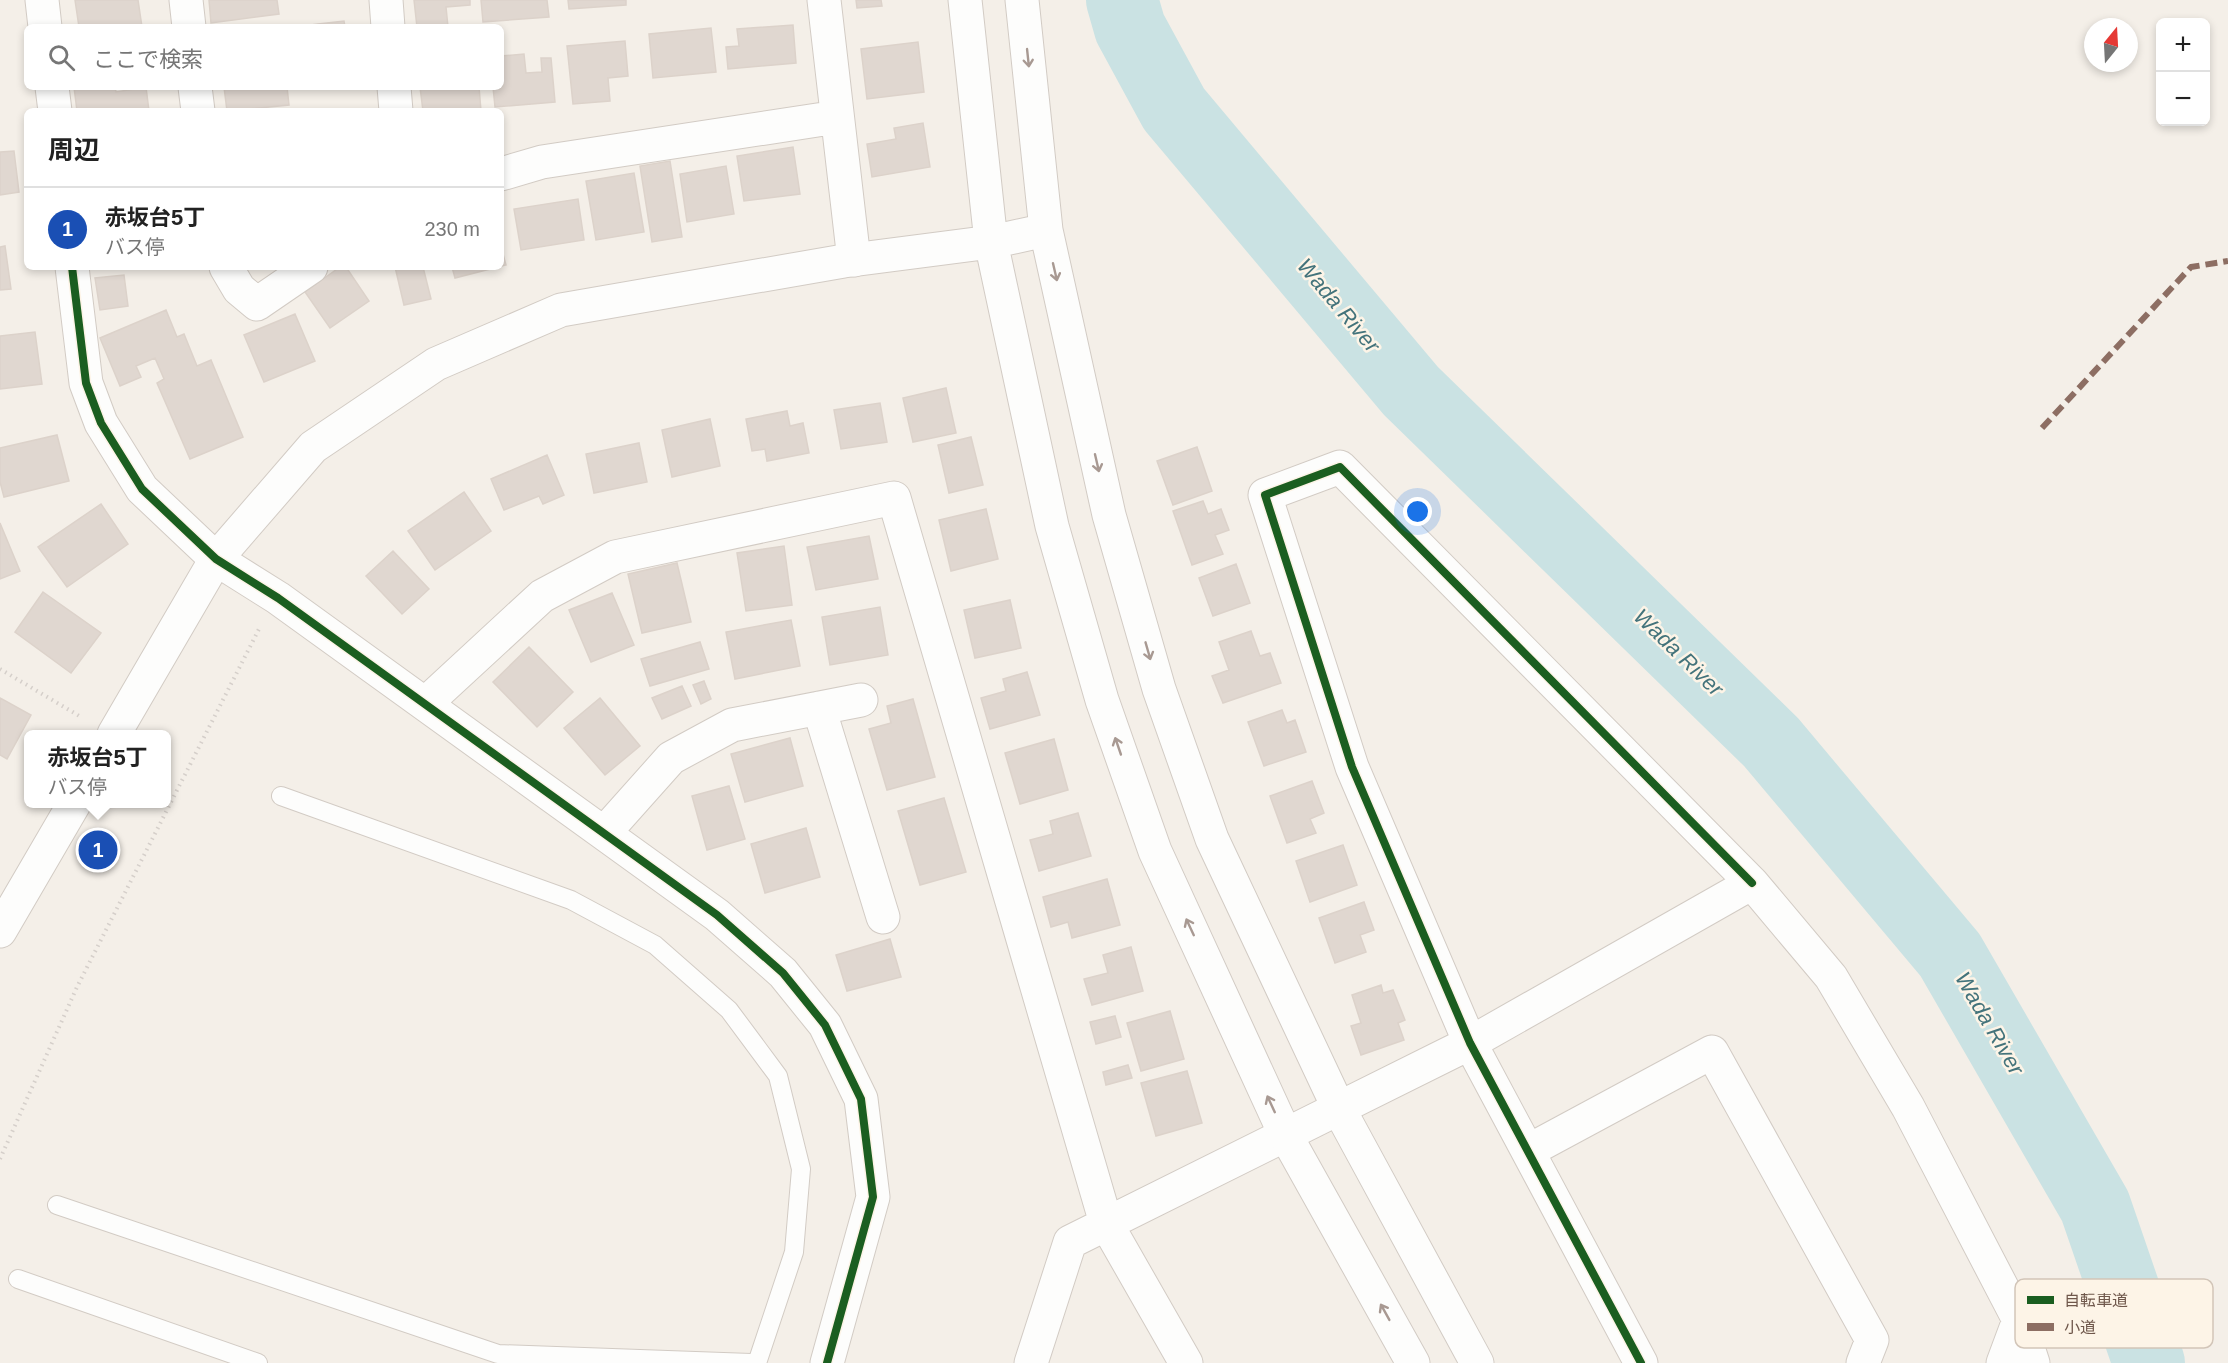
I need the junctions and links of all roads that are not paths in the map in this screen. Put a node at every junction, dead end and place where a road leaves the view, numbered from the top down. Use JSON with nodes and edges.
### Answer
{"nodes":[{"id":1,"x":42,"y":0,"type":"edge"},
{"id":2,"x":186,"y":0,"type":"edge"},
{"id":3,"x":386,"y":0,"type":"edge"},
{"id":4,"x":824,"y":0,"type":"edge"},
{"id":5,"x":965,"y":0,"type":"edge"},
{"id":6,"x":1022,"y":0,"type":"edge"},
{"id":7,"x":45,"y":24,"type":"edge"},
{"id":8,"x":189,"y":24,"type":"edge"},
{"id":9,"x":388,"y":24,"type":"edge"},
{"id":10,"x":52,"y":90,"type":"edge"},
{"id":11,"x":195,"y":90,"type":"edge"},
{"id":12,"x":394,"y":90,"type":"edge"},
{"id":13,"x":55,"y":108,"type":"edge"},
{"id":14,"x":198,"y":108,"type":"edge"},
{"id":15,"x":396,"y":108,"type":"edge"},
{"id":16,"x":837,"y":117,"type":"junction"},
{"id":17,"x":504,"y":173,"type":"edge"},
{"id":18,"x":1046,"y":230,"type":"junction"},
{"id":19,"x":991,"y":242,"type":"junction"},
{"id":20,"x":854,"y":260,"type":"junction"},
{"id":21,"x":72,"y":270,"type":"edge"},
{"id":22,"x":228,"y":270,"type":"edge"},
{"id":23,"x":307,"y":270,"type":"edge"},
{"id":24,"x":216,"y":559,"type":"junction"},
{"id":25,"x":861,"y":700,"type":"dead end"},
{"id":26,"x":425,"y":704,"type":"junction"},
{"id":27,"x":819,"y":708,"type":"junction"},
{"id":28,"x":102,"y":729,"type":"edge"},
{"id":29,"x":281,"y":796,"type":"dead end"},
{"id":30,"x":72,"y":808,"type":"edge"},
{"id":31,"x":605,"y":832,"type":"junction"},
{"id":32,"x":1752,"y":884,"type":"junction"},
{"id":33,"x":883,"y":917,"type":"dead end"},
{"id":34,"x":0,"y":931,"type":"edge"},
{"id":35,"x":1470,"y":1043,"type":"junction"},
{"id":36,"x":1339,"y":1109,"type":"junction"},
{"id":37,"x":1285,"y":1134,"type":"junction"},
{"id":38,"x":1528,"y":1151,"type":"junction"},
{"id":39,"x":57,"y":1205,"type":"dead end"},
{"id":40,"x":1106,"y":1223,"type":"junction"},
{"id":41,"x":18,"y":1279,"type":"dead end"},
{"id":42,"x":2015,"y":1312,"type":"edge"},
{"id":43,"x":2015,"y":1331,"type":"edge"},
{"id":44,"x":2028,"y":1348,"type":"edge"},
{"id":45,"x":258,"y":1363,"type":"edge"},
{"id":46,"x":751,"y":1363,"type":"edge"},
{"id":47,"x":757,"y":1363,"type":"edge"},
{"id":48,"x":827,"y":1363,"type":"edge"},
{"id":49,"x":1031,"y":1363,"type":"edge"},
{"id":50,"x":1186,"y":1363,"type":"edge"},
{"id":51,"x":1413,"y":1363,"type":"edge"},
{"id":52,"x":1477,"y":1363,"type":"edge"},
{"id":53,"x":1641,"y":1363,"type":"edge"},
{"id":54,"x":1863,"y":1363,"type":"edge"},
{"id":55,"x":2003,"y":1363,"type":"edge"},
{"id":56,"x":2033,"y":1363,"type":"edge"}],
"edges":[{"from":1,"to":7,"type":"street"},
{"from":2,"to":8,"type":"street"},
{"from":3,"to":9,"type":"street"},
{"from":4,"to":16,"type":"street"},
{"from":5,"to":19,"type":"street"},
{"from":6,"to":18,"type":"street","one_way":true},
{"from":10,"to":13,"type":"street"},
{"from":11,"to":14,"type":"street"},
{"from":12,"to":15,"type":"street"},
{"from":16,"to":17,"type":"street"},
{"from":16,"to":20,"type":"street"},
{"from":18,"to":19,"type":"street"},
{"from":18,"to":36,"type":"street","one_way":true},
{"from":19,"to":20,"type":"street"},
{"from":37,"to":19,"type":"street","one_way":true},
{"from":20,"to":24,"type":"street"},
{"from":21,"to":24,"type":"street"},
{"from":22,"to":23,"type":"street"},
{"from":24,"to":26,"type":"street"},
{"from":24,"to":28,"type":"street"},
{"from":25,"to":27,"type":"street"},
{"from":26,"to":31,"type":"street"},
{"from":26,"to":40,"type":"street"},
{"from":27,"to":31,"type":"street"},
{"from":27,"to":33,"type":"street"},
{"from":29,"to":47,"type":"lane"},
{"from":30,"to":34,"type":"street"},
{"from":31,"to":48,"type":"street"},
{"from":32,"to":35,"type":"street"},
{"from":32,"to":35,"type":"street"},
{"from":32,"to":42,"type":"street"},
{"from":35,"to":36,"type":"street"},
{"from":35,"to":38,"type":"street"},
{"from":36,"to":37,"type":"street"},
{"from":36,"to":52,"type":"street"},
{"from":37,"to":40,"type":"street"},
{"from":51,"to":37,"type":"street","one_way":true},
{"from":38,"to":53,"type":"street"},
{"from":38,"to":54,"type":"street"},
{"from":39,"to":46,"type":"lane"},
{"from":40,"to":49,"type":"street"},
{"from":40,"to":50,"type":"street"},
{"from":41,"to":45,"type":"lane"},
{"from":43,"to":55,"type":"street"},
{"from":44,"to":56,"type":"street"}]}
